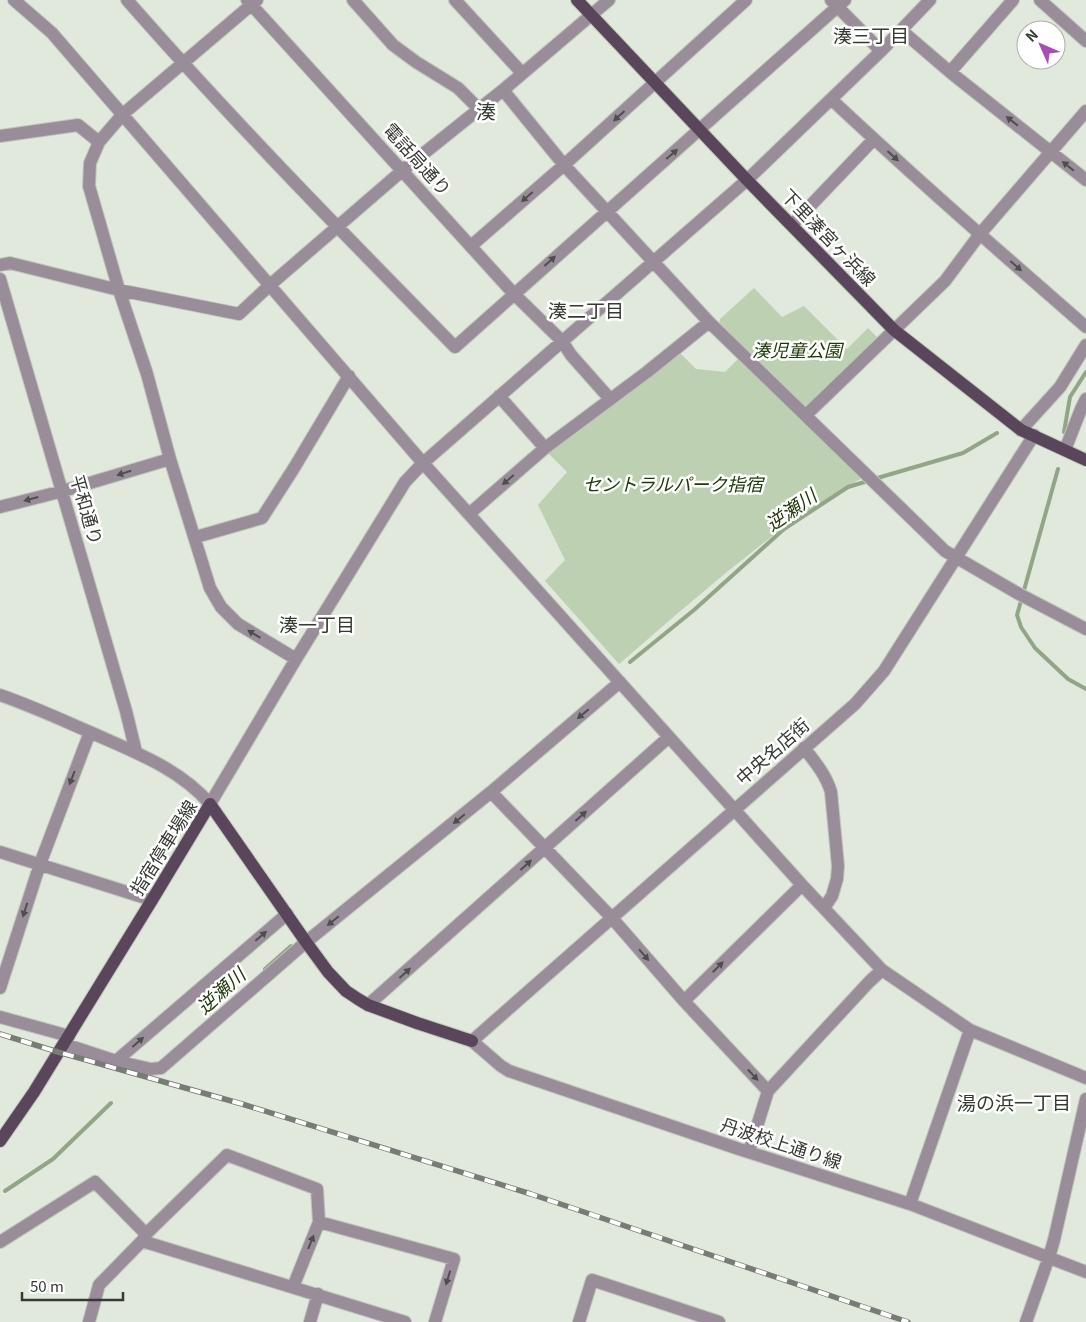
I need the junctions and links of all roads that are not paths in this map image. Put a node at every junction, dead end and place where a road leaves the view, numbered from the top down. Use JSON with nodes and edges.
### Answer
{"nodes":[{"id":1,"x":14,"y":0,"type":"edge"},
{"id":2,"x":127,"y":0,"type":"edge"},
{"id":3,"x":353,"y":0,"type":"edge"},
{"id":4,"x":455,"y":0,"type":"edge"},
{"id":5,"x":577,"y":0,"type":"edge"},
{"id":6,"x":609,"y":0,"type":"edge"},
{"id":7,"x":746,"y":0,"type":"edge"},
{"id":8,"x":930,"y":0,"type":"edge"},
{"id":9,"x":1014,"y":0,"type":"edge"},
{"id":10,"x":1040,"y":0,"type":"edge"},
{"id":11,"x":252,"y":2,"type":"edge"},
{"id":12,"x":838,"y":2,"type":"edge"},
{"id":13,"x":591,"y":16,"type":"junction"},
{"id":14,"x":901,"y":30,"type":"junction"},
{"id":15,"x":1086,"y":41,"type":"edge"},
{"id":16,"x":881,"y":51,"type":"junction"},
{"id":17,"x":183,"y":64,"type":"junction"},
{"id":18,"x":950,"y":72,"type":"junction"},
{"id":19,"x":522,"y":73,"type":"junction"},
{"id":20,"x":655,"y":83,"type":"junction"},
{"id":21,"x":503,"y":90,"type":"junction"},
{"id":22,"x":831,"y":99,"type":"junction"},
{"id":23,"x":479,"y":109,"type":"junction"},
{"id":24,"x":1086,"y":111,"type":"edge"},
{"id":25,"x":123,"y":114,"type":"junction"},
{"id":26,"x":700,"y":130,"type":"junction"},
{"id":27,"x":0,"y":136,"type":"edge"},
{"id":28,"x":874,"y":139,"type":"junction"},
{"id":29,"x":99,"y":142,"type":"junction"},
{"id":30,"x":1050,"y":151,"type":"junction"},
{"id":31,"x":564,"y":165,"type":"junction"},
{"id":32,"x":403,"y":170,"type":"junction"},
{"id":33,"x":747,"y":180,"type":"junction"},
{"id":34,"x":1086,"y":180,"type":"edge"},
{"id":35,"x":608,"y":210,"type":"junction"},
{"id":36,"x":792,"y":225,"type":"junction"},
{"id":37,"x":337,"y":227,"type":"junction"},
{"id":38,"x":980,"y":234,"type":"junction"},
{"id":39,"x":471,"y":246,"type":"junction"},
{"id":40,"x":653,"y":262,"type":"junction"},
{"id":41,"x":0,"y":265,"type":"edge"},
{"id":42,"x":0,"y":279,"type":"edge"},
{"id":43,"x":270,"y":285,"type":"junction"},
{"id":44,"x":119,"y":290,"type":"junction"},
{"id":45,"x":514,"y":294,"type":"junction"},
{"id":46,"x":709,"y":322,"type":"junction"},
{"id":47,"x":1086,"y":327,"type":"edge"},
{"id":48,"x":894,"y":330,"type":"junction"},
{"id":49,"x":562,"y":341,"type":"junction"},
{"id":50,"x":1086,"y":345,"type":"edge"},
{"id":51,"x":349,"y":376,"type":"junction"},
{"id":52,"x":499,"y":396,"type":"junction"},
{"id":53,"x":610,"y":399,"type":"junction"},
{"id":54,"x":1086,"y":399,"type":"edge"},
{"id":55,"x":806,"y":415,"type":"junction"},
{"id":56,"x":1021,"y":430,"type":"junction"},
{"id":57,"x":1034,"y":435,"type":"junction"},
{"id":58,"x":545,"y":448,"type":"junction"},
{"id":59,"x":1065,"y":450,"type":"junction"},
{"id":60,"x":170,"y":459,"type":"junction"},
{"id":61,"x":1086,"y":460,"type":"edge"},
{"id":62,"x":423,"y":463,"type":"junction"},
{"id":63,"x":63,"y":491,"type":"junction"},
{"id":64,"x":0,"y":507,"type":"edge"},
{"id":65,"x":469,"y":514,"type":"junction"},
{"id":66,"x":196,"y":537,"type":"junction"},
{"id":67,"x":957,"y":558,"type":"junction"},
{"id":68,"x":1086,"y":630,"type":"edge"},
{"id":69,"x":296,"y":659,"type":"junction"},
{"id":70,"x":620,"y":682,"type":"junction"},
{"id":71,"x":0,"y":694,"type":"edge"},
{"id":72,"x":90,"y":732,"type":"junction"},
{"id":73,"x":669,"y":737,"type":"junction"},
{"id":74,"x":804,"y":748,"type":"junction"},
{"id":75,"x":136,"y":752,"type":"junction"},
{"id":76,"x":491,"y":792,"type":"junction"},
{"id":77,"x":210,"y":804,"type":"junction"},
{"id":78,"x":734,"y":810,"type":"junction"},
{"id":79,"x":544,"y":848,"type":"junction"},
{"id":80,"x":0,"y":852,"type":"edge"},
{"id":81,"x":40,"y":864,"type":"junction"},
{"id":82,"x":802,"y":885,"type":"junction"},
{"id":83,"x":152,"y":900,"type":"junction"},
{"id":84,"x":824,"y":908,"type":"junction"},
{"id":85,"x":287,"y":914,"type":"junction"},
{"id":86,"x":612,"y":918,"type":"junction"},
{"id":87,"x":306,"y":942,"type":"junction"},
{"id":88,"x":882,"y":970,"type":"junction"},
{"id":89,"x":0,"y":988,"type":"edge"},
{"id":90,"x":684,"y":1001,"type":"junction"},
{"id":91,"x":368,"y":1005,"type":"junction"},
{"id":92,"x":0,"y":1017,"type":"edge"},
{"id":93,"x":970,"y":1030,"type":"junction"},
{"id":94,"x":66,"y":1040,"type":"junction"},
{"id":95,"x":472,"y":1041,"type":"junction"},
{"id":96,"x":116,"y":1061,"type":"junction"},
{"id":97,"x":1086,"y":1078,"type":"edge"},
{"id":98,"x":768,"y":1092,"type":"junction"},
{"id":99,"x":1086,"y":1099,"type":"edge"},
{"id":100,"x":0,"y":1141,"type":"edge"},
{"id":101,"x":749,"y":1152,"type":"junction"},
{"id":102,"x":910,"y":1204,"type":"junction"},
{"id":103,"x":319,"y":1222,"type":"junction"},
{"id":104,"x":144,"y":1237,"type":"junction"},
{"id":105,"x":0,"y":1242,"type":"edge"},
{"id":106,"x":1049,"y":1257,"type":"junction"},
{"id":107,"x":1086,"y":1272,"type":"edge"},
{"id":108,"x":293,"y":1287,"type":"junction"},
{"id":109,"x":318,"y":1294,"type":"junction"},
{"id":110,"x":699,"y":1319,"type":"edge"},
{"id":111,"x":89,"y":1322,"type":"edge"},
{"id":112,"x":310,"y":1322,"type":"edge"},
{"id":113,"x":405,"y":1322,"type":"edge"},
{"id":114,"x":435,"y":1322,"type":"edge"},
{"id":115,"x":579,"y":1322,"type":"edge"},
{"id":116,"x":718,"y":1322,"type":"edge"},
{"id":117,"x":1026,"y":1322,"type":"edge"}],
"edges":[{"from":1,"to":25,"type":"street"},
{"from":2,"to":17,"type":"street"},
{"from":3,"to":23,"type":"street"},
{"from":4,"to":19,"type":"street"},
{"from":5,"to":13,"type":"main road","name":"下里湊宮ヶ浜線"},
{"from":6,"to":13,"type":"street"},
{"from":7,"to":20,"type":"street"},
{"from":8,"to":14,"type":"street"},
{"from":9,"to":18,"type":"street"},
{"from":10,"to":15,"type":"street"},
{"from":11,"to":17,"type":"street"},
{"from":11,"to":32,"type":"street","name":"電話局通り"},
{"from":12,"to":16,"type":"street"},
{"from":12,"to":26,"type":"street"},
{"from":13,"to":19,"type":"street"},
{"from":13,"to":20,"type":"main road","name":"下里湊宮ヶ浜線"},
{"from":14,"to":16,"type":"street"},
{"from":14,"to":18,"type":"street"},
{"from":16,"to":22,"type":"street"},
{"from":17,"to":25,"type":"street"},
{"from":17,"to":37,"type":"street"},
{"from":30,"to":18,"type":"street","one_way":true},
{"from":19,"to":21,"type":"street"},
{"from":20,"to":26,"type":"main road","name":"下里湊宮ヶ浜線"},
{"from":20,"to":31,"type":"street","one_way":true},
{"from":21,"to":23,"type":"street"},
{"from":21,"to":31,"type":"street"},
{"from":22,"to":28,"type":"street"},
{"from":22,"to":33,"type":"street"},
{"from":23,"to":32,"type":"street"},
{"from":24,"to":30,"type":"street"},
{"from":25,"to":29,"type":"street"},
{"from":25,"to":43,"type":"street"},
{"from":26,"to":33,"type":"main road","name":"下里湊宮ヶ浜線"},
{"from":35,"to":26,"type":"street","one_way":true},
{"from":27,"to":29,"type":"street"},
{"from":28,"to":36,"type":"street"},
{"from":28,"to":38,"type":"street","one_way":true},
{"from":29,"to":44,"type":"street"},
{"from":34,"to":30,"type":"street","one_way":true},
{"from":30,"to":38,"type":"street"},
{"from":31,"to":35,"type":"street"},
{"from":31,"to":39,"type":"street","one_way":true},
{"from":32,"to":37,"type":"street"},
{"from":32,"to":39,"type":"street","name":"電話局通り"},
{"from":33,"to":36,"type":"main road","name":"下里湊宮ヶ浜線"},
{"from":33,"to":40,"type":"street"},
{"from":35,"to":40,"type":"street"},
{"from":45,"to":35,"type":"street","one_way":true},
{"from":36,"to":48,"type":"main road","name":"下里湊宮ヶ浜線"},
{"from":37,"to":43,"type":"street"},
{"from":37,"to":45,"type":"street"},
{"from":38,"to":47,"type":"street","one_way":true},
{"from":38,"to":48,"type":"street"},
{"from":39,"to":45,"type":"street","name":"電話局通り"},
{"from":40,"to":46,"type":"street"},
{"from":40,"to":49,"type":"street"},
{"from":41,"to":44,"type":"street"},
{"from":42,"to":63,"type":"street","name":"平和通り"},
{"from":43,"to":44,"type":"street"},
{"from":43,"to":51,"type":"street"},
{"from":44,"to":60,"type":"street"},
{"from":45,"to":49,"type":"street","name":"電話局通り"},
{"from":46,"to":53,"type":"street"},
{"from":46,"to":55,"type":"street"},
{"from":48,"to":55,"type":"street"},
{"from":48,"to":56,"type":"main road","name":"下里湊宮ヶ浜線"},
{"from":49,"to":52,"type":"street"},
{"from":49,"to":53,"type":"street","name":"電話局通り"},
{"from":50,"to":56,"type":"street"},
{"from":51,"to":62,"type":"street"},
{"from":51,"to":66,"type":"street"},
{"from":52,"to":58,"type":"street"},
{"from":52,"to":62,"type":"street"},
{"from":53,"to":58,"type":"street"},
{"from":54,"to":59,"type":"street"},
{"from":55,"to":67,"type":"street"},
{"from":56,"to":57,"type":"main road","name":"下里湊宮ヶ浜線"},
{"from":57,"to":59,"type":"main road","name":"下里湊宮ヶ浜線"},
{"from":57,"to":67,"type":"street","name":"中央名店街"},
{"from":58,"to":65,"type":"street","one_way":true},
{"from":59,"to":61,"type":"main road","name":"下里湊宮ヶ浜線"},
{"from":60,"to":63,"type":"street","one_way":true},
{"from":60,"to":66,"type":"street"},
{"from":62,"to":65,"type":"street"},
{"from":62,"to":69,"type":"street"},
{"from":63,"to":64,"type":"street","one_way":true},
{"from":63,"to":75,"type":"street","name":"平和通り"},
{"from":65,"to":70,"type":"street"},
{"from":69,"to":66,"type":"street","one_way":true},
{"from":67,"to":68,"type":"street"},
{"from":67,"to":74,"type":"street","name":"中央名店街"},
{"from":69,"to":77,"type":"street"},
{"from":70,"to":73,"type":"street"},
{"from":70,"to":76,"type":"street","one_way":true},
{"from":71,"to":72,"type":"street"},
{"from":72,"to":75,"type":"street"},
{"from":72,"to":81,"type":"street","one_way":true},
{"from":73,"to":78,"type":"street"},
{"from":79,"to":73,"type":"street","one_way":true},
{"from":74,"to":78,"type":"street","name":"中央名店街"},
{"from":74,"to":84,"type":"street"},
{"from":75,"to":77,"type":"street"},
{"from":76,"to":79,"type":"street"},
{"from":76,"to":87,"type":"street","one_way":true},
{"from":77,"to":83,"type":"main road","name":"指宿停車場線"},
{"from":77,"to":85,"type":"main road","name":"指宿停車場線"},
{"from":78,"to":82,"type":"street"},
{"from":78,"to":86,"type":"street","name":"中央名店街"},
{"from":79,"to":86,"type":"street"},
{"from":91,"to":79,"type":"street","one_way":true},
{"from":80,"to":81,"type":"street"},
{"from":81,"to":83,"type":"street"},
{"from":81,"to":89,"type":"street","one_way":true},
{"from":82,"to":84,"type":"street"},
{"from":90,"to":82,"type":"street","one_way":true},
{"from":83,"to":94,"type":"main road","name":"指宿停車場線"},
{"from":84,"to":88,"type":"street"},
{"from":85,"to":87,"type":"main road","name":"指宿停車場線"},
{"from":96,"to":85,"type":"street","one_way":true},
{"from":86,"to":90,"type":"street","one_way":true},
{"from":86,"to":95,"type":"street","name":"中央名店街"},
{"from":87,"to":91,"type":"main road","name":"指宿停車場線"},
{"from":87,"to":96,"type":"street"},
{"from":88,"to":93,"type":"street"},
{"from":88,"to":98,"type":"street"},
{"from":90,"to":98,"type":"street","one_way":true},
{"from":91,"to":95,"type":"main road","name":"指宿停車場線"},
{"from":92,"to":94,"type":"street"},
{"from":93,"to":97,"type":"street"},
{"from":93,"to":102,"type":"street"},
{"from":94,"to":96,"type":"street"},
{"from":94,"to":100,"type":"main road","name":"指宿停車場線"},
{"from":95,"to":101,"type":"street","name":"丹波校上通り線"},
{"from":98,"to":101,"type":"street"},
{"from":99,"to":106,"type":"street"},
{"from":101,"to":102,"type":"street","name":"丹波校上通り線"},
{"from":102,"to":106,"type":"street","name":"丹波校上通り線"},
{"from":103,"to":104,"type":"street"},
{"from":108,"to":103,"type":"street","one_way":true},
{"from":103,"to":114,"type":"street","one_way":true},
{"from":104,"to":105,"type":"street"},
{"from":104,"to":108,"type":"street"},
{"from":104,"to":111,"type":"street"},
{"from":106,"to":107,"type":"street","name":"丹波校上通り線"},
{"from":106,"to":117,"type":"street"},
{"from":108,"to":109,"type":"street"},
{"from":109,"to":112,"type":"street"},
{"from":109,"to":113,"type":"street"},
{"from":110,"to":115,"type":"street"},
{"from":110,"to":116,"type":"street"}]}
